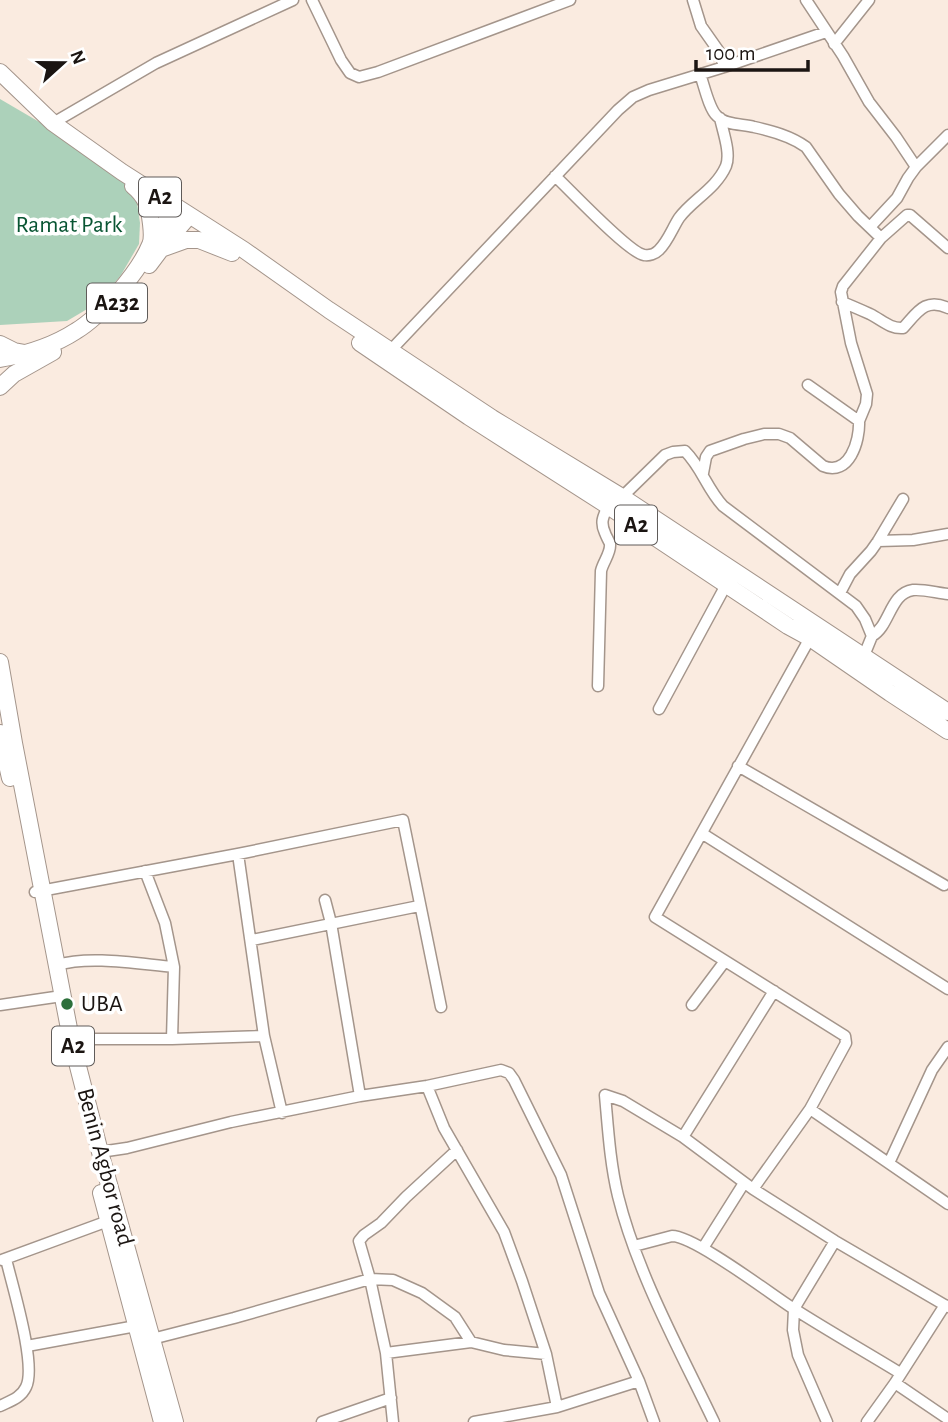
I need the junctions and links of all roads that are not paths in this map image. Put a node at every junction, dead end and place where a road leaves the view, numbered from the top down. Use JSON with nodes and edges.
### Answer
{"nodes":[{"id":1,"x":293,"y":0,"type":"edge"},
{"id":2,"x":312,"y":0,"type":"edge"},
{"id":3,"x":570,"y":0,"type":"edge"},
{"id":4,"x":693,"y":0,"type":"edge"},
{"id":5,"x":807,"y":0,"type":"edge"},
{"id":6,"x":869,"y":0,"type":"edge"},
{"id":7,"x":826,"y":32,"type":"junction"},
{"id":8,"x":834,"y":44,"type":"junction"},
{"id":9,"x":724,"y":67,"type":"junction"},
{"id":10,"x":0,"y":72,"type":"edge"},
{"id":11,"x":700,"y":74,"type":"junction"},
{"id":12,"x":0,"y":85,"type":"edge"},
{"id":13,"x":720,"y":118,"type":"junction"},
{"id":14,"x":53,"y":123,"type":"junction"},
{"id":15,"x":948,"y":135,"type":"edge"},
{"id":16,"x":916,"y":167,"type":"junction"},
{"id":17,"x":555,"y":176,"type":"junction"},
{"id":18,"x":138,"y":189,"type":"junction"},
{"id":19,"x":180,"y":214,"type":"junction"},
{"id":20,"x":870,"y":227,"type":"junction"},
{"id":21,"x":881,"y":238,"type":"junction"},
{"id":22,"x":156,"y":246,"type":"junction"},
{"id":23,"x":948,"y":248,"type":"edge"},
{"id":24,"x":232,"y":253,"type":"junction"},
{"id":25,"x":842,"y":302,"type":"junction"},
{"id":26,"x":948,"y":308,"type":"edge"},
{"id":27,"x":327,"y":314,"type":"junction"},
{"id":28,"x":0,"y":344,"type":"edge"},
{"id":29,"x":391,"y":351,"type":"junction"},
{"id":30,"x":25,"y":353,"type":"junction"},
{"id":31,"x":0,"y":359,"type":"edge"},
{"id":32,"x":0,"y":369,"type":"edge"},
{"id":33,"x":0,"y":385,"type":"edge"},
{"id":34,"x":808,"y":385,"type":"dead end"},
{"id":35,"x":859,"y":421,"type":"junction"},
{"id":36,"x":703,"y":473,"type":"junction"},
{"id":37,"x":903,"y":499,"type":"dead end"},
{"id":38,"x":615,"y":502,"type":"junction"},
{"id":39,"x":948,"y":534,"type":"edge"},
{"id":40,"x":878,"y":541,"type":"junction"},
{"id":41,"x":726,"y":585,"type":"junction"},
{"id":42,"x":840,"y":593,"type":"junction"},
{"id":43,"x":948,"y":594,"type":"edge"},
{"id":44,"x":872,"y":636,"type":"junction"},
{"id":45,"x":810,"y":638,"type":"junction"},
{"id":46,"x":863,"y":658,"type":"junction"},
{"id":47,"x":0,"y":662,"type":"edge"},
{"id":48,"x":598,"y":686,"type":"dead end"},
{"id":49,"x":659,"y":709,"type":"dead end"},
{"id":50,"x":948,"y":712,"type":"edge"},
{"id":51,"x":948,"y":731,"type":"edge"},
{"id":52,"x":0,"y":733,"type":"edge"},
{"id":53,"x":738,"y":766,"type":"junction"},
{"id":54,"x":703,"y":834,"type":"junction"},
{"id":55,"x":238,"y":854,"type":"junction"},
{"id":56,"x":145,"y":871,"type":"junction"},
{"id":57,"x":944,"y":885,"type":"dead end"},
{"id":58,"x":39,"y":891,"type":"junction"},
{"id":59,"x":325,"y":900,"type":"dead end"},
{"id":60,"x":419,"y":906,"type":"junction"},
{"id":61,"x":331,"y":923,"type":"junction"},
{"id":62,"x":252,"y":940,"type":"junction"},
{"id":63,"x":725,"y":961,"type":"junction"},
{"id":64,"x":57,"y":965,"type":"junction"},
{"id":65,"x":174,"y":967,"type":"junction"},
{"id":66,"x":948,"y":989,"type":"edge"},
{"id":67,"x":774,"y":991,"type":"junction"},
{"id":68,"x":54,"y":997,"type":"junction"},
{"id":69,"x":0,"y":1005,"type":"edge"},
{"id":70,"x":692,"y":1005,"type":"dead end"},
{"id":71,"x":441,"y":1007,"type":"dead end"},
{"id":72,"x":264,"y":1036,"type":"junction"},
{"id":73,"x":172,"y":1039,"type":"junction"},
{"id":74,"x":71,"y":1040,"type":"junction"},
{"id":75,"x":948,"y":1047,"type":"edge"},
{"id":76,"x":427,"y":1086,"type":"junction"},
{"id":77,"x":360,"y":1096,"type":"junction"},
{"id":78,"x":810,"y":1109,"type":"junction"},
{"id":79,"x":282,"y":1113,"type":"junction"},
{"id":80,"x":683,"y":1137,"type":"junction"},
{"id":81,"x":457,"y":1150,"type":"junction"},
{"id":82,"x":100,"y":1152,"type":"junction"},
{"id":83,"x":889,"y":1163,"type":"junction"},
{"id":84,"x":749,"y":1186,"type":"junction"},
{"id":85,"x":948,"y":1204,"type":"edge"},
{"id":86,"x":108,"y":1221,"type":"junction"},
{"id":87,"x":835,"y":1241,"type":"junction"},
{"id":88,"x":635,"y":1247,"type":"junction"},
{"id":89,"x":703,"y":1248,"type":"junction"},
{"id":90,"x":3,"y":1260,"type":"edge"},
{"id":91,"x":370,"y":1279,"type":"junction"},
{"id":92,"x":946,"y":1306,"type":"edge"},
{"id":93,"x":794,"y":1309,"type":"junction"},
{"id":94,"x":136,"y":1326,"type":"junction"},
{"id":95,"x":152,"y":1339,"type":"junction"},
{"id":96,"x":471,"y":1342,"type":"junction"},
{"id":97,"x":27,"y":1346,"type":"junction"},
{"id":98,"x":386,"y":1353,"type":"junction"},
{"id":99,"x":546,"y":1354,"type":"junction"},
{"id":100,"x":898,"y":1378,"type":"junction"},
{"id":101,"x":639,"y":1381,"type":"junction"},
{"id":102,"x":391,"y":1398,"type":"junction"},
{"id":103,"x":0,"y":1406,"type":"edge"},
{"id":104,"x":557,"y":1407,"type":"junction"},
{"id":105,"x":948,"y":1419,"type":"edge"},
{"id":106,"x":162,"y":1422,"type":"edge"},
{"id":107,"x":175,"y":1422,"type":"edge"},
{"id":108,"x":322,"y":1422,"type":"edge"},
{"id":109,"x":393,"y":1422,"type":"edge"},
{"id":110,"x":474,"y":1422,"type":"edge"},
{"id":111,"x":654,"y":1422,"type":"edge"},
{"id":112,"x":714,"y":1422,"type":"edge"},
{"id":113,"x":827,"y":1422,"type":"edge"},
{"id":114,"x":867,"y":1422,"type":"edge"}],
"edges":[{"from":1,"to":14,"type":"street"},
{"from":2,"to":3,"type":"street"},
{"from":4,"to":9,"type":"street"},
{"from":5,"to":7,"type":"street"},
{"from":6,"to":8,"type":"street"},
{"from":7,"to":8,"type":"street"},
{"from":7,"to":9,"type":"street"},
{"from":8,"to":16,"type":"street"},
{"from":9,"to":11,"type":"street"},
{"from":10,"to":14,"type":"highway","number":"A2"},
{"from":11,"to":13,"type":"street"},
{"from":11,"to":17,"type":"street"},
{"from":12,"to":18,"type":"highway"},
{"from":13,"to":17,"type":"street"},
{"from":13,"to":20,"type":"street"},
{"from":14,"to":19,"type":"highway","number":"A2"},
{"from":15,"to":16,"type":"street"},
{"from":16,"to":20,"type":"street"},
{"from":17,"to":29,"type":"street"},
{"from":18,"to":19,"type":"highway"},
{"from":18,"to":22,"type":"highway"},
{"from":19,"to":22,"type":"highway"},
{"from":19,"to":24,"type":"highway"},
{"from":19,"to":27,"type":"highway","number":"A2"},
{"from":20,"to":21,"type":"street"},
{"from":21,"to":23,"type":"street"},
{"from":21,"to":25,"type":"street"},
{"from":22,"to":24,"type":"highway"},
{"from":22,"to":30,"type":"highway"},
{"from":22,"to":33,"type":"highway","number":"A232"},
{"from":24,"to":27,"type":"highway","number":"A2"},
{"from":25,"to":26,"type":"street"},
{"from":25,"to":35,"type":"street"},
{"from":27,"to":29,"type":"highway","number":"A2"},
{"from":27,"to":38,"type":"highway","number":"A2"},
{"from":28,"to":30,"type":"highway"},
{"from":29,"to":38,"type":"highway","number":"A2"},
{"from":30,"to":31,"type":"highway"},
{"from":32,"to":33,"type":"highway"},
{"from":34,"to":35,"type":"street"},
{"from":35,"to":36,"type":"street"},
{"from":36,"to":38,"type":"street"},
{"from":36,"to":42,"type":"street"},
{"from":37,"to":40,"type":"street"},
{"from":38,"to":41,"type":"highway","number":"A2"},
{"from":38,"to":46,"type":"highway","number":"A2"},
{"from":38,"to":48,"type":"street"},
{"from":39,"to":40,"type":"street"},
{"from":40,"to":42,"type":"street"},
{"from":41,"to":45,"type":"highway","number":"A2"},
{"from":41,"to":49,"type":"street"},
{"from":42,"to":44,"type":"street"},
{"from":43,"to":44,"type":"street"},
{"from":44,"to":46,"type":"street"},
{"from":45,"to":51,"type":"highway","number":"A2"},
{"from":45,"to":53,"type":"street"},
{"from":46,"to":50,"type":"highway","number":"A2"},
{"from":47,"to":58,"type":"highway","name":"Benin Agbor road","number":"A2"},
{"from":52,"to":58,"type":"highway","name":"Benin Agbor road","number":"A2"},
{"from":53,"to":54,"type":"street"},
{"from":53,"to":57,"type":"street"},
{"from":54,"to":63,"type":"street"},
{"from":54,"to":66,"type":"street"},
{"from":55,"to":56,"type":"street"},
{"from":55,"to":60,"type":"street"},
{"from":55,"to":62,"type":"street"},
{"from":56,"to":58,"type":"street"},
{"from":56,"to":65,"type":"street"},
{"from":58,"to":64,"type":"highway","name":"Benin Agbor road","number":"A2"},
{"from":58,"to":68,"type":"highway","name":"Benin Agbor road","number":"A2"},
{"from":59,"to":61,"type":"street"},
{"from":60,"to":61,"type":"street"},
{"from":60,"to":71,"type":"street"},
{"from":61,"to":62,"type":"street"},
{"from":61,"to":77,"type":"street"},
{"from":62,"to":72,"type":"street"},
{"from":63,"to":67,"type":"street"},
{"from":63,"to":70,"type":"street"},
{"from":64,"to":65,"type":"street"},
{"from":64,"to":74,"type":"highway","name":"Benin Agbor road","number":"A2"},
{"from":65,"to":73,"type":"street"},
{"from":67,"to":78,"type":"street"},
{"from":67,"to":80,"type":"street"},
{"from":68,"to":69,"type":"street"},
{"from":68,"to":86,"type":"highway","name":"Benin Agbor road","number":"A2"},
{"from":72,"to":73,"type":"street"},
{"from":72,"to":79,"type":"street"},
{"from":73,"to":74,"type":"street"},
{"from":74,"to":82,"type":"highway","name":"Benin Agbor road","number":"A2"},
{"from":75,"to":83,"type":"street"},
{"from":76,"to":77,"type":"street"},
{"from":76,"to":81,"type":"street"},
{"from":76,"to":101,"type":"street"},
{"from":77,"to":79,"type":"street"},
{"from":78,"to":83,"type":"street"},
{"from":78,"to":84,"type":"street"},
{"from":79,"to":82,"type":"street"},
{"from":80,"to":84,"type":"street"},
{"from":80,"to":88,"type":"street"},
{"from":81,"to":91,"type":"street"},
{"from":81,"to":99,"type":"street"},
{"from":82,"to":95,"type":"highway","name":"Benin Agbor road","number":"A2"},
{"from":83,"to":85,"type":"street"},
{"from":84,"to":87,"type":"street"},
{"from":84,"to":89,"type":"street"},
{"from":86,"to":90,"type":"street"},
{"from":86,"to":94,"type":"highway","name":"Benin Agbor road","number":"A2"},
{"from":87,"to":92,"type":"street"},
{"from":87,"to":93,"type":"street"},
{"from":88,"to":89,"type":"street"},
{"from":88,"to":112,"type":"street"},
{"from":89,"to":93,"type":"street"},
{"from":90,"to":97,"type":"street"},
{"from":91,"to":95,"type":"street"},
{"from":91,"to":96,"type":"street"},
{"from":91,"to":98,"type":"street"},
{"from":92,"to":100,"type":"street"},
{"from":93,"to":100,"type":"street"},
{"from":93,"to":113,"type":"street"},
{"from":94,"to":97,"type":"street"},
{"from":94,"to":106,"type":"highway","name":"Benin Agbor road","number":"A2"},
{"from":95,"to":107,"type":"highway","name":"Benin Agbor road","number":"A2"},
{"from":96,"to":98,"type":"street"},
{"from":96,"to":99,"type":"street"},
{"from":97,"to":103,"type":"street"},
{"from":98,"to":102,"type":"street"},
{"from":99,"to":104,"type":"street"},
{"from":100,"to":105,"type":"street"},
{"from":100,"to":114,"type":"street"},
{"from":101,"to":104,"type":"street"},
{"from":101,"to":111,"type":"street"},
{"from":102,"to":108,"type":"street"},
{"from":102,"to":109,"type":"street"},
{"from":104,"to":110,"type":"street"}]}
